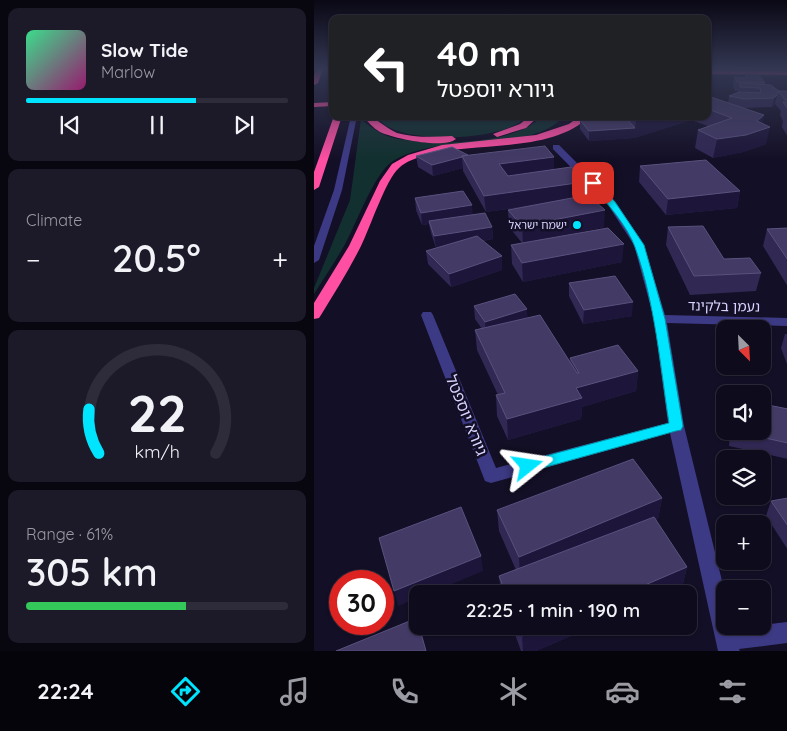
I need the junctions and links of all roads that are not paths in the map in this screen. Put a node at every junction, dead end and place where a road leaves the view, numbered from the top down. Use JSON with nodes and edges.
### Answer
{"nodes":[{"id":1,"x":337,"y":120,"type":"edge"},
{"id":2,"x":353,"y":120,"type":"edge"},
{"id":3,"x":371,"y":120,"type":"edge"},
{"id":4,"x":530,"y":120,"type":"edge"},
{"id":5,"x":566,"y":120,"type":"edge"},
{"id":6,"x":579,"y":120,"type":"edge"},
{"id":7,"x":526,"y":139,"type":"junction"},
{"id":8,"x":556,"y":147,"type":"dead end"},
{"id":9,"x":314,"y":187,"type":"edge"},
{"id":10,"x":314,"y":260,"type":"edge"},
{"id":11,"x":314,"y":315,"type":"edge"},
{"id":12,"x":428,"y":315,"type":"dead end"},
{"id":13,"x":660,"y":319,"type":"junction"},
{"id":14,"x":787,"y":322,"type":"edge"},
{"id":15,"x":676,"y":426,"type":"junction"},
{"id":16,"x":787,"y":632,"type":"edge"},
{"id":17,"x":728,"y":646,"type":"edge"}],
"edges":[{"from":1,"to":9,"type":"highway"},
{"from":2,"to":10,"type":"lane"},
{"from":3,"to":4,"type":"highway"},
{"from":5,"to":7,"type":"highway"},
{"from":6,"to":7,"type":"highway"},
{"from":7,"to":11,"type":"highway"},
{"from":8,"to":13,"type":"street"},
{"from":12,"to":15,"type":"street","name":"גיורא יוספטל"},
{"from":13,"to":14,"type":"street","name":"נעמן בלקינד"},
{"from":13,"to":15,"type":"street"},
{"from":15,"to":17,"type":"street"},
{"from":16,"to":17,"type":"street"}]}
